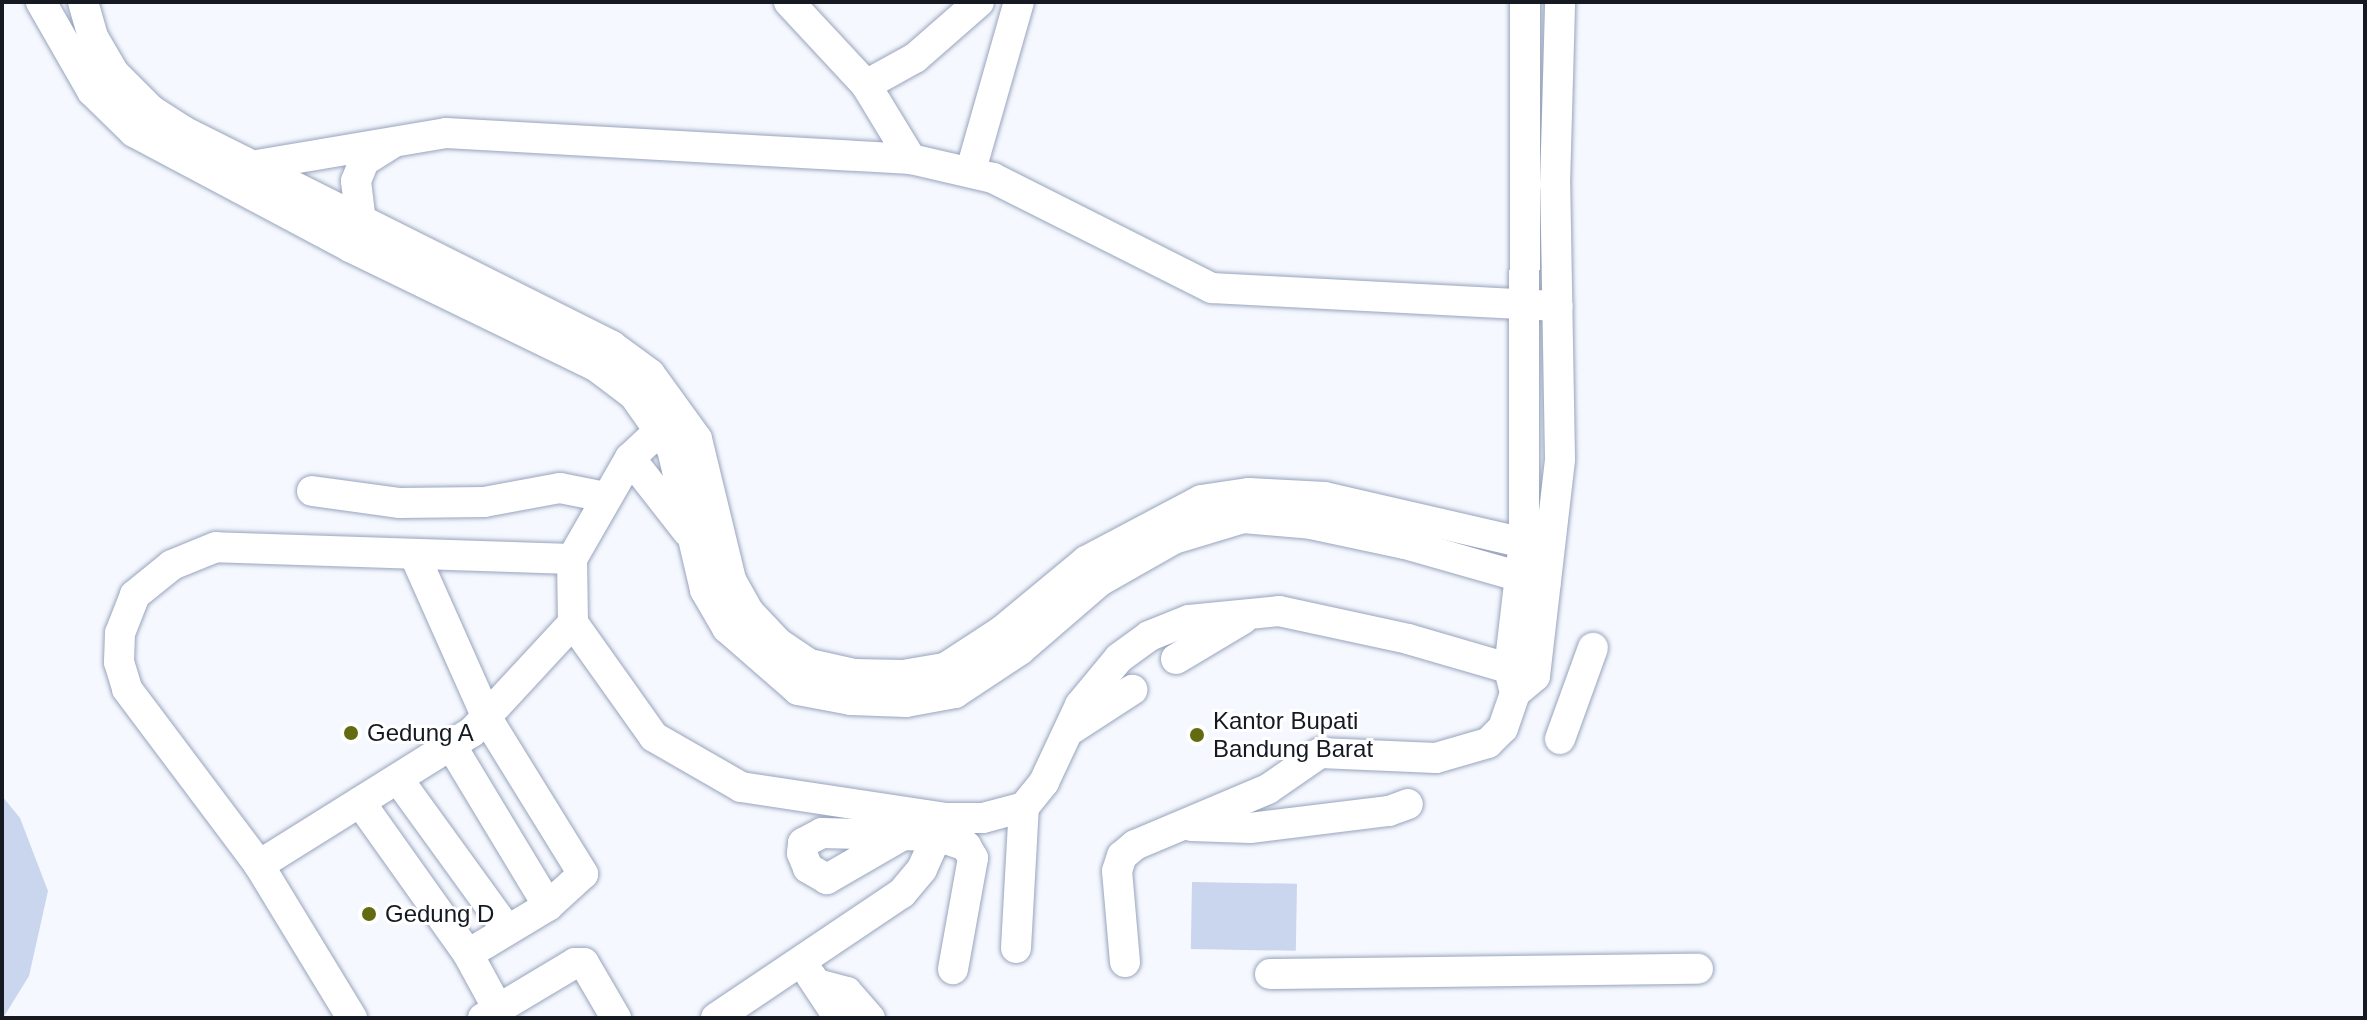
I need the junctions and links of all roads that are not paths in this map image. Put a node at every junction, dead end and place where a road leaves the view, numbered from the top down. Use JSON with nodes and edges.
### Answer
{"nodes":[{"id":1,"x":41,"y":2,"type":"edge"},
{"id":2,"x":83,"y":2,"type":"edge"},
{"id":3,"x":789,"y":2,"type":"edge"},
{"id":4,"x":1019,"y":2,"type":"edge"},
{"id":5,"x":1525,"y":2,"type":"edge"},
{"id":6,"x":1560,"y":2,"type":"edge"},
{"id":7,"x":979,"y":3,"type":"edge"},
{"id":8,"x":1004,"y":42,"type":"junction"},
{"id":9,"x":103,"y":82,"type":"junction"},
{"id":10,"x":866,"y":85,"type":"junction"},
{"id":11,"x":399,"y":139,"type":"junction"},
{"id":12,"x":911,"y":159,"type":"junction"},
{"id":13,"x":251,"y":166,"type":"junction"},
{"id":14,"x":971,"y":170,"type":"junction"},
{"id":15,"x":355,"y":234,"type":"junction"},
{"id":16,"x":1528,"y":304,"type":"junction"},
{"id":17,"x":1558,"y":306,"type":"junction"},
{"id":18,"x":671,"y":419,"type":"junction"},
{"id":19,"x":630,"y":458,"type":"junction"},
{"id":20,"x":312,"y":491,"type":"dead end"},
{"id":21,"x":605,"y":497,"type":"junction"},
{"id":22,"x":692,"y":533,"type":"junction"},
{"id":23,"x":1536,"y":546,"type":"junction"},
{"id":24,"x":415,"y":556,"type":"junction"},
{"id":25,"x":572,"y":559,"type":"junction"},
{"id":26,"x":1532,"y":580,"type":"junction"},
{"id":27,"x":1252,"y":613,"type":"junction"},
{"id":28,"x":573,"y":623,"type":"junction"},
{"id":29,"x":1593,"y":648,"type":"dead end"},
{"id":30,"x":1176,"y":659,"type":"dead end"},
{"id":31,"x":1520,"y":680,"type":"junction"},
{"id":32,"x":1132,"y":690,"type":"dead end"},
{"id":33,"x":488,"y":720,"type":"junction"},
{"id":34,"x":1067,"y":733,"type":"junction"},
{"id":35,"x":1560,"y":739,"type":"dead end"},
{"id":36,"x":451,"y":745,"type":"junction"},
{"id":37,"x":398,"y":779,"type":"junction"},
{"id":38,"x":360,"y":802,"type":"junction"},
{"id":39,"x":1408,"y":804,"type":"dead end"},
{"id":40,"x":1024,"y":807,"type":"junction"},
{"id":41,"x":1181,"y":825,"type":"junction"},
{"id":42,"x":941,"y":827,"type":"junction"},
{"id":43,"x":903,"y":835,"type":"dead end"},
{"id":44,"x":259,"y":865,"type":"junction"},
{"id":45,"x":548,"y":906,"type":"junction"},
{"id":46,"x":506,"y":928,"type":"junction"},
{"id":47,"x":1016,"y":948,"type":"dead end"},
{"id":48,"x":468,"y":954,"type":"junction"},
{"id":49,"x":1125,"y":962,"type":"dead end"},
{"id":50,"x":953,"y":969,"type":"dead end"},
{"id":51,"x":1698,"y":969,"type":"dead end"},
{"id":52,"x":810,"y":974,"type":"junction"},
{"id":53,"x":1270,"y":974,"type":"dead end"},
{"id":54,"x":490,"y":1014,"type":"edge"},
{"id":55,"x":352,"y":1018,"type":"edge"},
{"id":56,"x":616,"y":1018,"type":"edge"},
{"id":57,"x":716,"y":1018,"type":"edge"},
{"id":58,"x":839,"y":1018,"type":"edge"},
{"id":59,"x":870,"y":1018,"type":"edge"}],
"edges":[{"from":1,"to":9,"type":"street"},
{"from":2,"to":9,"type":"street"},
{"from":3,"to":10,"type":"street"},
{"from":4,"to":8,"type":"street"},
{"from":5,"to":16,"type":"street"},
{"from":6,"to":17,"type":"street"},
{"from":7,"to":8,"type":"street"},
{"from":7,"to":10,"type":"street"},
{"from":8,"to":14,"type":"street"},
{"from":9,"to":13,"type":"street"},
{"from":9,"to":15,"type":"street"},
{"from":10,"to":12,"type":"street"},
{"from":11,"to":12,"type":"street"},
{"from":11,"to":13,"type":"street"},
{"from":11,"to":15,"type":"street"},
{"from":12,"to":14,"type":"street"},
{"from":13,"to":15,"type":"street"},
{"from":14,"to":16,"type":"street"},
{"from":15,"to":18,"type":"street"},
{"from":16,"to":17,"type":"street"},
{"from":16,"to":23,"type":"street"},
{"from":17,"to":23,"type":"street"},
{"from":18,"to":19,"type":"street"},
{"from":18,"to":22,"type":"street"},
{"from":18,"to":23,"type":"street"},
{"from":19,"to":21,"type":"street"},
{"from":19,"to":22,"type":"street"},
{"from":20,"to":21,"type":"street"},
{"from":21,"to":25,"type":"street"},
{"from":22,"to":26,"type":"street"},
{"from":23,"to":26,"type":"street"},
{"from":24,"to":25,"type":"street"},
{"from":24,"to":33,"type":"street"},
{"from":24,"to":44,"type":"street"},
{"from":25,"to":28,"type":"street"},
{"from":26,"to":31,"type":"street"},
{"from":27,"to":30,"type":"street"},
{"from":27,"to":31,"type":"street"},
{"from":27,"to":34,"type":"street"},
{"from":28,"to":33,"type":"street"},
{"from":28,"to":42,"type":"street"},
{"from":29,"to":35,"type":"street"},
{"from":31,"to":41,"type":"street"},
{"from":32,"to":34,"type":"street"},
{"from":33,"to":36,"type":"street"},
{"from":33,"to":45,"type":"street"},
{"from":34,"to":40,"type":"street"},
{"from":36,"to":37,"type":"street"},
{"from":36,"to":45,"type":"street"},
{"from":37,"to":38,"type":"street"},
{"from":37,"to":46,"type":"street"},
{"from":38,"to":44,"type":"street"},
{"from":38,"to":48,"type":"street"},
{"from":39,"to":41,"type":"street"},
{"from":40,"to":42,"type":"street"},
{"from":40,"to":47,"type":"street"},
{"from":41,"to":49,"type":"street"},
{"from":42,"to":43,"type":"street"},
{"from":42,"to":50,"type":"street"},
{"from":42,"to":52,"type":"street"},
{"from":44,"to":55,"type":"street"},
{"from":45,"to":46,"type":"street"},
{"from":46,"to":48,"type":"street"},
{"from":48,"to":54,"type":"street"},
{"from":51,"to":53,"type":"street"},
{"from":52,"to":57,"type":"street"},
{"from":52,"to":58,"type":"street"},
{"from":52,"to":59,"type":"street"},
{"from":54,"to":56,"type":"street"}]}
